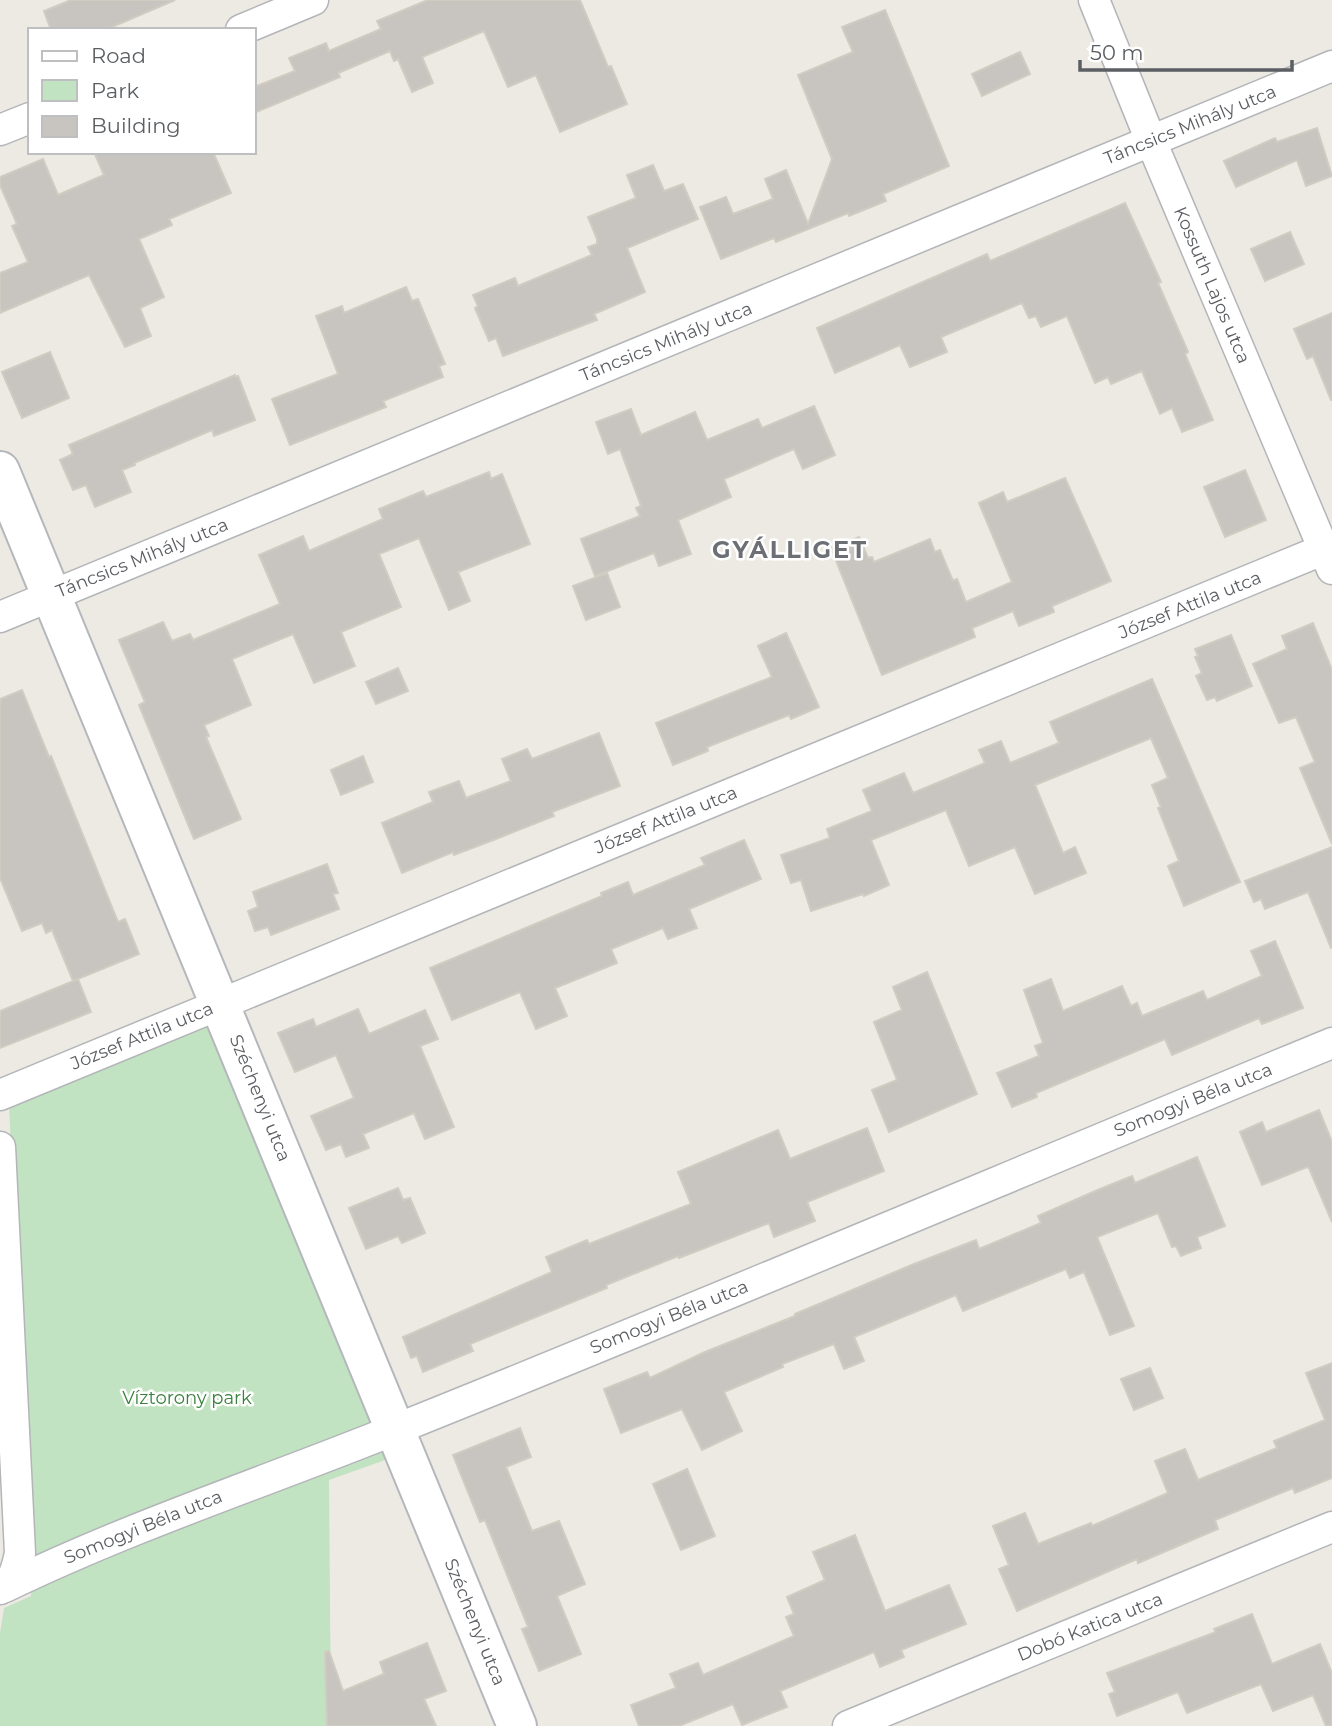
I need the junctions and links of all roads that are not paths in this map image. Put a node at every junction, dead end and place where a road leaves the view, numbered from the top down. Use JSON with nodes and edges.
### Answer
{"nodes":[{"id":1,"x":313,"y":0,"type":"edge"},
{"id":2,"x":1094,"y":0,"type":"edge"},
{"id":3,"x":246,"y":28,"type":"edge"},
{"id":4,"x":1332,"y":66,"type":"edge"},
{"id":5,"x":28,"y":119,"type":"edge"},
{"id":6,"x":0,"y":130,"type":"edge"},
{"id":7,"x":1151,"y":141,"type":"junction"},
{"id":8,"x":0,"y":471,"type":"edge"},
{"id":9,"x":1329,"y":555,"type":"edge"},
{"id":10,"x":52,"y":595,"type":"junction"},
{"id":11,"x":0,"y":617,"type":"edge"},
{"id":12,"x":221,"y":1003,"type":"junction"},
{"id":13,"x":1332,"y":1043,"type":"edge"},
{"id":14,"x":0,"y":1095,"type":"edge"},
{"id":15,"x":0,"y":1147,"type":"edge"},
{"id":16,"x":396,"y":1429,"type":"junction"},
{"id":17,"x":1332,"y":1527,"type":"edge"},
{"id":18,"x":7,"y":1583,"type":"edge"},
{"id":19,"x":517,"y":1726,"type":"edge"},
{"id":20,"x":848,"y":1726,"type":"edge"}],
"edges":[{"from":1,"to":3,"type":"street"},
{"from":2,"to":7,"type":"street","name":"Kossuth Lajos utca"},
{"from":4,"to":7,"type":"street","name":"Táncsics Mihály utca"},
{"from":5,"to":6,"type":"street"},
{"from":7,"to":9,"type":"street","name":"Kossuth Lajos utca"},
{"from":7,"to":10,"type":"street","name":"Táncsics Mihály utca"},
{"from":8,"to":10,"type":"street","name":"Széchenyi utca"},
{"from":9,"to":12,"type":"street","name":"József Attila utca"},
{"from":10,"to":11,"type":"street","name":"Táncsics Mihály utca"},
{"from":10,"to":12,"type":"street","name":"Széchenyi utca"},
{"from":12,"to":14,"type":"street","name":"József Attila utca"},
{"from":12,"to":16,"type":"street","name":"Széchenyi utca"},
{"from":13,"to":16,"type":"street","name":"Somogyi Béla utca"},
{"from":15,"to":18,"type":"street"},
{"from":16,"to":18,"type":"street","name":"Somogyi Béla utca"},
{"from":16,"to":19,"type":"street","name":"Széchenyi utca"},
{"from":17,"to":20,"type":"street","name":"Dobó Katica utca"}]}
